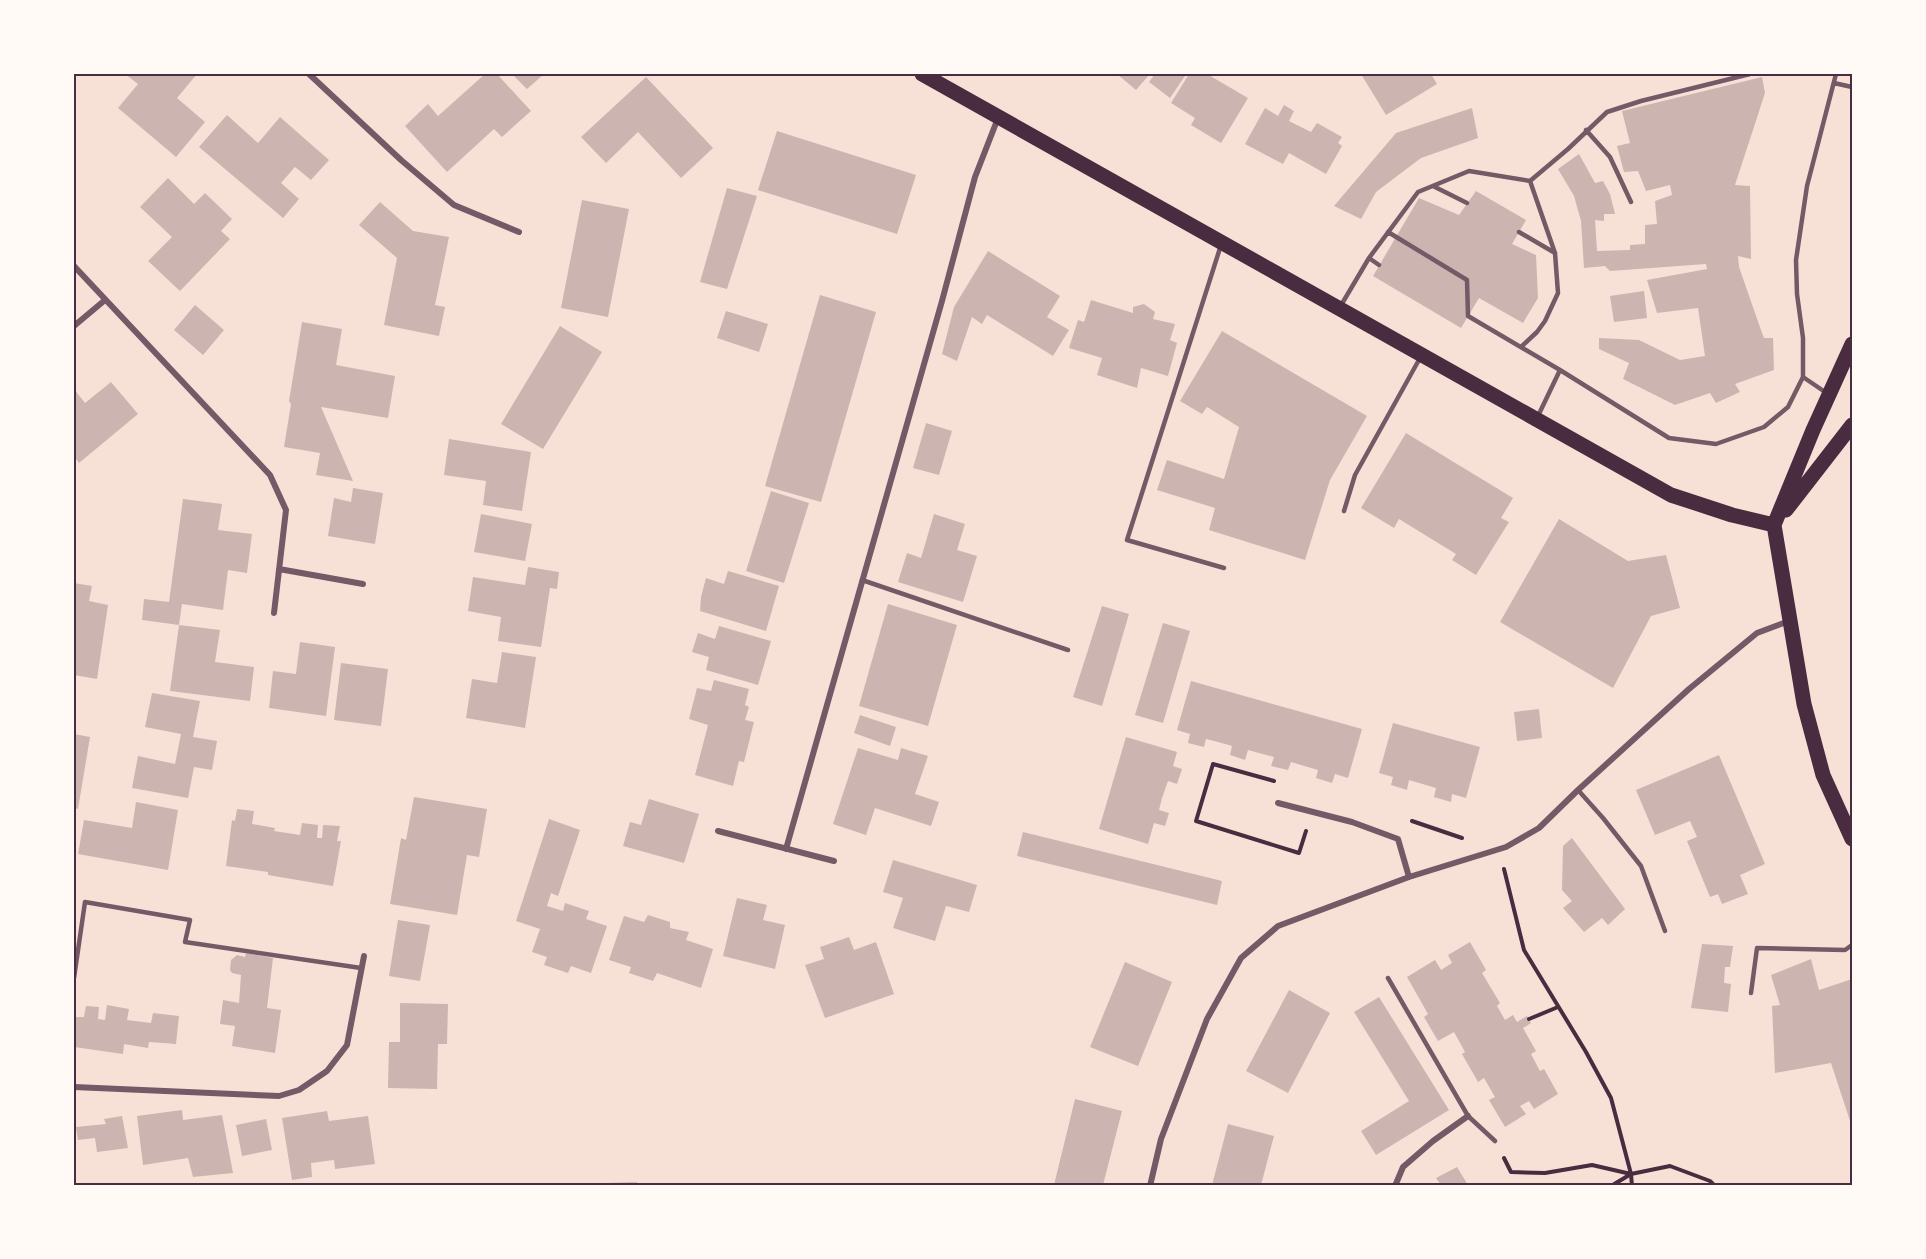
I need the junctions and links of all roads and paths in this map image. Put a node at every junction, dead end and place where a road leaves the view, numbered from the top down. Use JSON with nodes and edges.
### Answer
{"nodes":[{"id":1,"x":309,"y":74,"type":"edge"},
{"id":2,"x":921,"y":74,"type":"edge"},
{"id":3,"x":1750,"y":74,"type":"edge"},
{"id":4,"x":1836,"y":74,"type":"edge"},
{"id":5,"x":1834,"y":83,"type":"junction"},
{"id":6,"x":1852,"y":87,"type":"edge"},
{"id":7,"x":999,"y":117,"type":"junction"},
{"id":8,"x":1586,"y":130,"type":"junction"},
{"id":9,"x":1530,"y":181,"type":"junction"},
{"id":10,"x":1432,"y":186,"type":"junction"},
{"id":11,"x":1631,"y":202,"type":"dead end"},
{"id":12,"x":1467,"y":203,"type":"dead end"},
{"id":13,"x":1403,"y":212,"type":"junction"},
{"id":14,"x":1409,"y":215,"type":"dead end"},
{"id":15,"x":519,"y":232,"type":"dead end"},
{"id":16,"x":1388,"y":232,"type":"junction"},
{"id":17,"x":1519,"y":232,"type":"dead end"},
{"id":18,"x":1222,"y":242,"type":"junction"},
{"id":19,"x":1555,"y":253,"type":"junction"},
{"id":20,"x":1369,"y":258,"type":"junction"},
{"id":21,"x":1380,"y":265,"type":"dead end"},
{"id":22,"x":74,"y":266,"type":"edge"},
{"id":23,"x":105,"y":300,"type":"junction"},
{"id":24,"x":1339,"y":308,"type":"junction"},
{"id":25,"x":74,"y":326,"type":"edge"},
{"id":26,"x":1852,"y":344,"type":"edge"},
{"id":27,"x":1521,"y":347,"type":"junction"},
{"id":28,"x":1422,"y":355,"type":"junction"},
{"id":29,"x":1560,"y":370,"type":"junction"},
{"id":30,"x":1803,"y":377,"type":"junction"},
{"id":31,"x":1829,"y":394,"type":"junction"},
{"id":32,"x":1536,"y":419,"type":"junction"},
{"id":33,"x":1852,"y":425,"type":"edge"},
{"id":34,"x":1344,"y":511,"type":"dead end"},
{"id":35,"x":1774,"y":525,"type":"junction"},
{"id":36,"x":279,"y":568,"type":"junction"},
{"id":37,"x":1224,"y":568,"type":"dead end"},
{"id":38,"x":862,"y":580,"type":"junction"},
{"id":39,"x":363,"y":584,"type":"dead end"},
{"id":40,"x":274,"y":613,"type":"dead end"},
{"id":41,"x":1789,"y":621,"type":"junction"},
{"id":42,"x":1068,"y":650,"type":"dead end"},
{"id":43,"x":1578,"y":790,"type":"junction"},
{"id":44,"x":1278,"y":802,"type":"dead end"},
{"id":45,"x":1411,"y":821,"type":"dead end"},
{"id":46,"x":718,"y":831,"type":"dead end"},
{"id":47,"x":1852,"y":839,"type":"edge"},
{"id":48,"x":786,"y":849,"type":"junction"},
{"id":49,"x":1498,"y":850,"type":"junction"},
{"id":50,"x":834,"y":861,"type":"dead end"},
{"id":51,"x":1409,"y":877,"type":"junction"},
{"id":52,"x":1665,"y":932,"type":"dead end"},
{"id":53,"x":1852,"y":945,"type":"edge"},
{"id":54,"x":364,"y":956,"type":"dead end"},
{"id":55,"x":362,"y":968,"type":"junction"},
{"id":56,"x":74,"y":978,"type":"edge"},
{"id":57,"x":1388,"y":978,"type":"dead end"},
{"id":58,"x":1750,"y":993,"type":"dead end"},
{"id":59,"x":1558,"y":1007,"type":"junction"},
{"id":60,"x":1529,"y":1019,"type":"dead end"},
{"id":61,"x":74,"y":1087,"type":"edge"},
{"id":62,"x":1468,"y":1116,"type":"junction"},
{"id":63,"x":1495,"y":1141,"type":"joint"},
{"id":64,"x":1631,"y":1174,"type":"junction"},
{"id":65,"x":1150,"y":1185,"type":"edge"},
{"id":66,"x":1395,"y":1185,"type":"edge"},
{"id":67,"x":1611,"y":1185,"type":"edge"},
{"id":68,"x":1632,"y":1185,"type":"edge"},
{"id":69,"x":1715,"y":1185,"type":"edge"}],
"edges":[{"from":1,"to":15,"type":"street"},
{"from":2,"to":7,"type":"main road"},
{"from":3,"to":8,"type":"lane"},
{"from":4,"to":5,"type":"lane"},
{"from":5,"to":6,"type":"lane"},
{"from":5,"to":30,"type":"lane"},
{"from":7,"to":18,"type":"main road"},
{"from":7,"to":38,"type":"street"},
{"from":8,"to":9,"type":"lane"},
{"from":8,"to":11,"type":"lane"},
{"from":9,"to":10,"type":"lane"},
{"from":9,"to":19,"type":"lane"},
{"from":10,"to":12,"type":"lane"},
{"from":10,"to":13,"type":"lane"},
{"from":13,"to":14,"type":"lane"},
{"from":13,"to":16,"type":"lane"},
{"from":16,"to":20,"type":"lane"},
{"from":16,"to":27,"type":"lane"},
{"from":17,"to":19,"type":"lane"},
{"from":18,"to":24,"type":"main road"},
{"from":18,"to":37,"type":"lane"},
{"from":19,"to":27,"type":"lane"},
{"from":20,"to":21,"type":"lane"},
{"from":20,"to":24,"type":"lane"},
{"from":22,"to":23,"type":"street"},
{"from":23,"to":25,"type":"street"},
{"from":23,"to":36,"type":"street"},
{"from":24,"to":28,"type":"main road"},
{"from":26,"to":31,"type":"main road"},
{"from":27,"to":29,"type":"lane"},
{"from":28,"to":32,"type":"main road"},
{"from":28,"to":34,"type":"lane"},
{"from":29,"to":30,"type":"lane"},
{"from":29,"to":32,"type":"lane"},
{"from":30,"to":31,"type":"lane"},
{"from":31,"to":35,"type":"main road"},
{"from":32,"to":35,"type":"main road"},
{"from":33,"to":35,"type":"main road"},
{"from":35,"to":41,"type":"main road"},
{"from":36,"to":39,"type":"street"},
{"from":36,"to":40,"type":"street"},
{"from":38,"to":42,"type":"lane"},
{"from":38,"to":48,"type":"street"},
{"from":41,"to":43,"type":"street"},
{"from":41,"to":47,"type":"main road"},
{"from":43,"to":49,"type":"street"},
{"from":43,"to":52,"type":"lane"},
{"from":44,"to":51,"type":"street"},
{"from":45,"to":49,"type":"path"},
{"from":46,"to":48,"type":"street"},
{"from":48,"to":50,"type":"street"},
{"from":49,"to":51,"type":"street"},
{"from":49,"to":59,"type":"path"},
{"from":51,"to":65,"type":"street"},
{"from":53,"to":58,"type":"lane"},
{"from":54,"to":55,"type":"street"},
{"from":55,"to":56,"type":"lane"},
{"from":55,"to":61,"type":"street"},
{"from":57,"to":62,"type":"lane"},
{"from":59,"to":60,"type":"path"},
{"from":59,"to":64,"type":"path"},
{"from":62,"to":63,"type":"lane"},
{"from":62,"to":66,"type":"street"},
{"from":63,"to":64,"type":"path"},
{"from":64,"to":67,"type":"path"},
{"from":64,"to":68,"type":"path"},
{"from":64,"to":69,"type":"path"}]}
